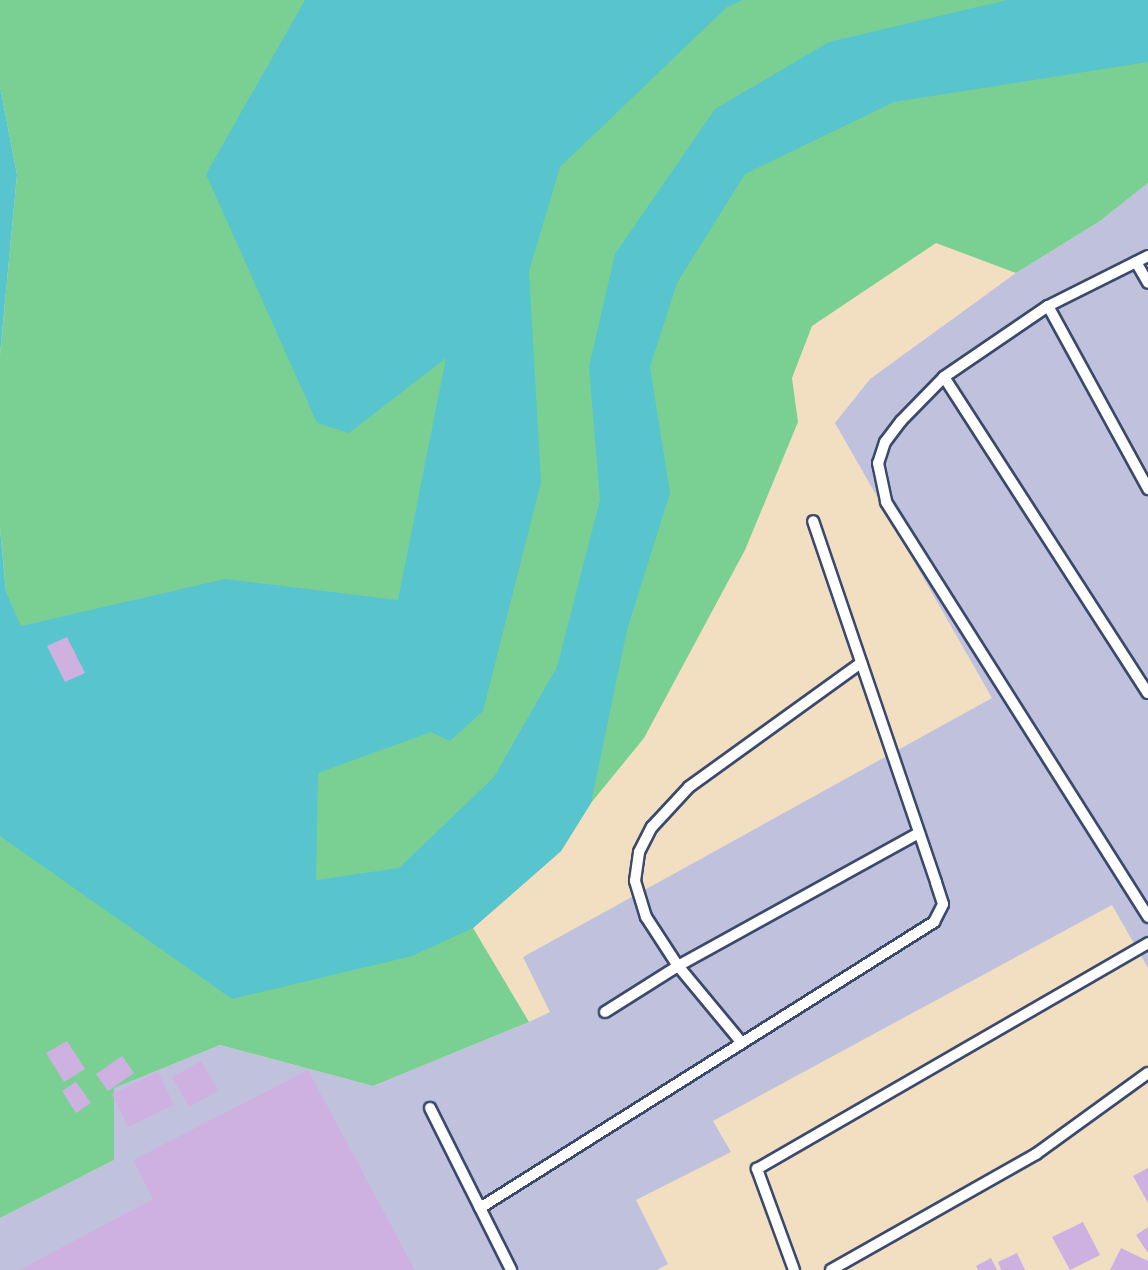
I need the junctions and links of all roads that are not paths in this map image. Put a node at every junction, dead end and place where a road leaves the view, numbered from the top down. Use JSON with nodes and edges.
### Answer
{"nodes":[{"id":1,"x":1148,"y":256,"type":"edge"},
{"id":2,"x":1136,"y":262,"type":"junction"},
{"id":3,"x":1148,"y":283,"type":"edge"},
{"id":4,"x":1048,"y":306,"type":"junction"},
{"id":5,"x":944,"y":377,"type":"junction"},
{"id":6,"x":1148,"y":489,"type":"edge"},
{"id":7,"x":813,"y":520,"type":"dead end"},
{"id":8,"x":861,"y":663,"type":"junction"},
{"id":9,"x":1148,"y":693,"type":"edge"},
{"id":10,"x":919,"y":833,"type":"junction"},
{"id":11,"x":1148,"y":917,"type":"edge"},
{"id":12,"x":1148,"y":943,"type":"edge"},
{"id":13,"x":678,"y":966,"type":"junction"},
{"id":14,"x":605,"y":1012,"type":"dead end"},
{"id":15,"x":742,"y":1043,"type":"junction"},
{"id":16,"x":1148,"y":1073,"type":"edge"},
{"id":17,"x":430,"y":1108,"type":"dead end"},
{"id":18,"x":480,"y":1208,"type":"junction"},
{"id":19,"x":511,"y":1270,"type":"edge"},
{"id":20,"x":794,"y":1270,"type":"edge"},
{"id":21,"x":831,"y":1270,"type":"edge"}],
"edges":[{"from":1,"to":2,"type":"lane"},
{"from":2,"to":3,"type":"lane"},
{"from":2,"to":4,"type":"lane"},
{"from":4,"to":5,"type":"lane"},
{"from":4,"to":6,"type":"lane"},
{"from":5,"to":9,"type":"lane"},
{"from":5,"to":11,"type":"lane"},
{"from":7,"to":8,"type":"lane"},
{"from":8,"to":10,"type":"lane"},
{"from":8,"to":13,"type":"lane"},
{"from":10,"to":13,"type":"lane"},
{"from":10,"to":15,"type":"lane"},
{"from":12,"to":20,"type":"lane"},
{"from":13,"to":14,"type":"lane"},
{"from":13,"to":15,"type":"lane"},
{"from":15,"to":18,"type":"lane"},
{"from":16,"to":21,"type":"lane"},
{"from":17,"to":18,"type":"lane"},
{"from":18,"to":19,"type":"lane"}]}
